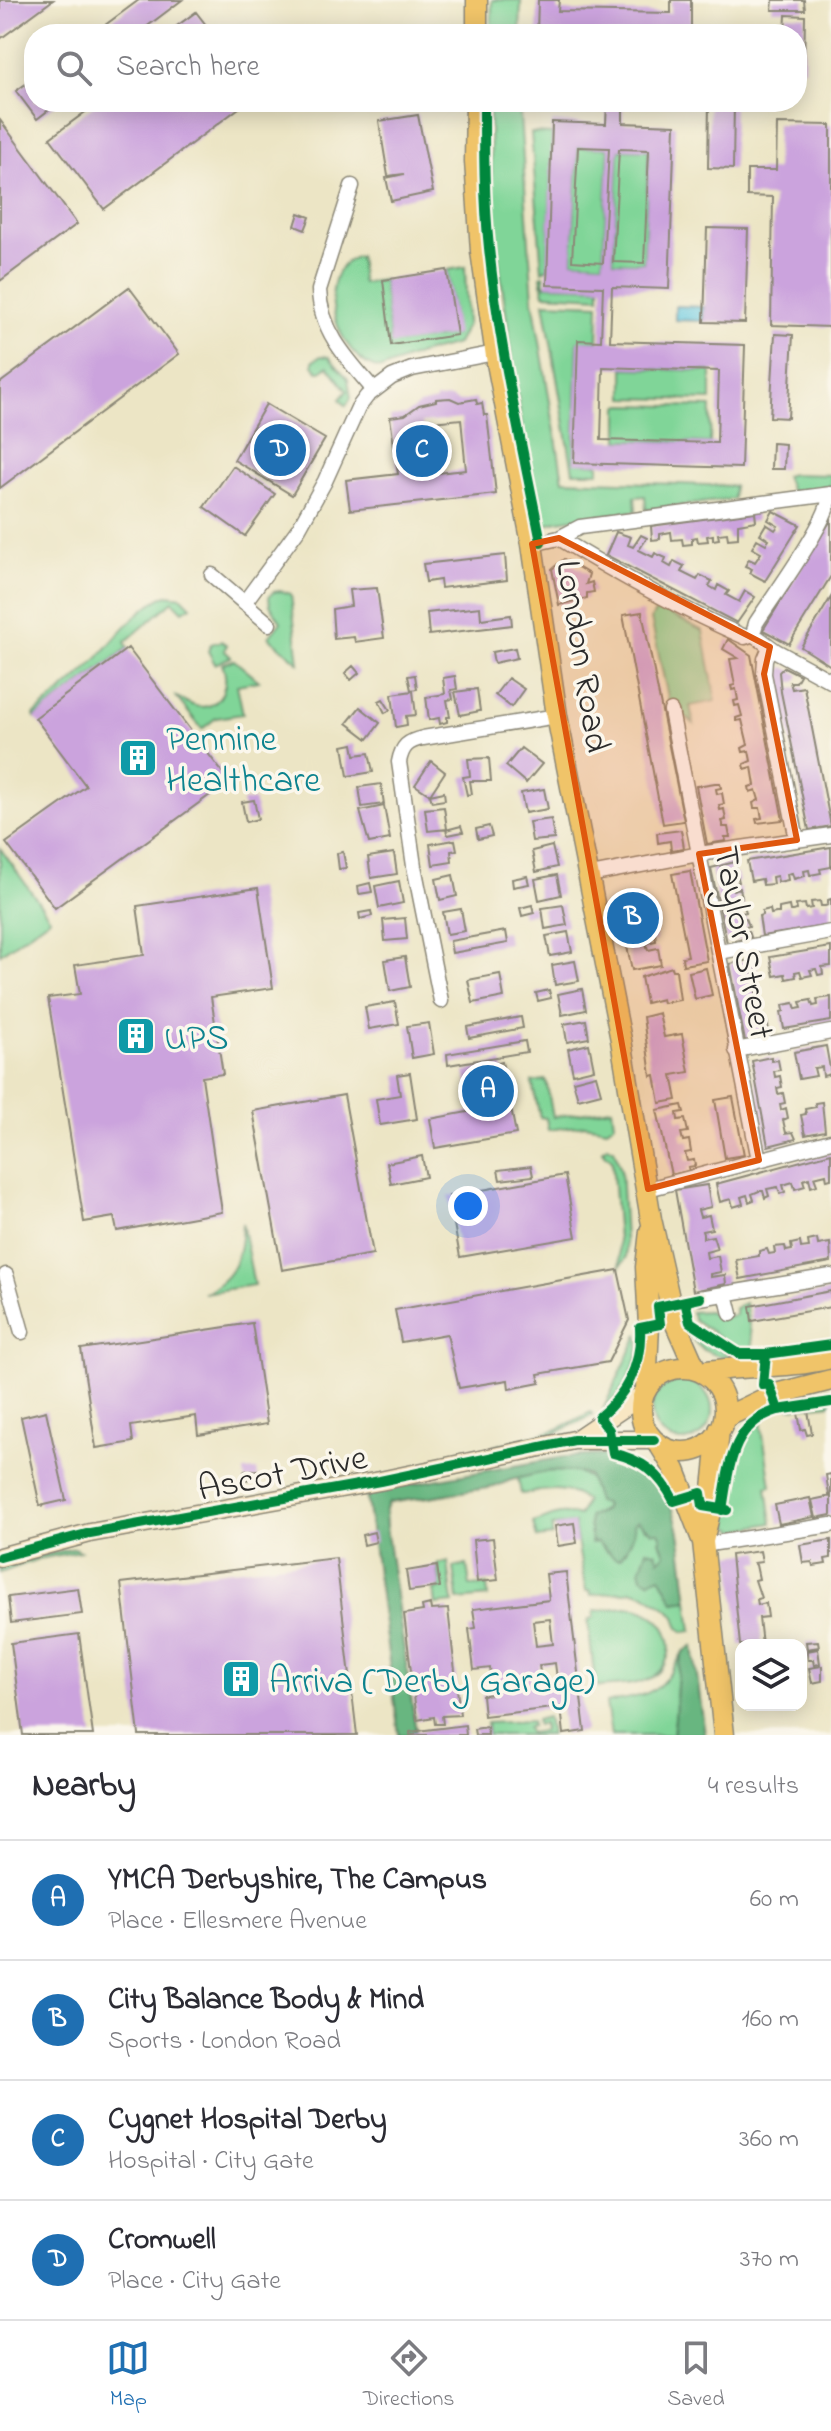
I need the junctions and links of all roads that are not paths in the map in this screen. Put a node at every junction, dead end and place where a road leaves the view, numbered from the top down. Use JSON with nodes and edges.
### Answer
{"nodes":[{"id":1,"x":477,"y":0,"type":"edge"},
{"id":2,"x":477,"y":24,"type":"edge"},
{"id":3,"x":476,"y":112,"type":"edge"},
{"id":4,"x":352,"y":186,"type":"dead end"},
{"id":5,"x":495,"y":353,"type":"junction"},
{"id":6,"x":374,"y":390,"type":"junction"},
{"id":7,"x":831,"y":494,"type":"edge"},
{"id":8,"x":559,"y":538,"type":"junction"},
{"id":9,"x":532,"y":544,"type":"junction"},
{"id":10,"x":212,"y":575,"type":"dead end"},
{"id":11,"x":244,"y":603,"type":"junction"},
{"id":12,"x":269,"y":624,"type":"dead end"},
{"id":13,"x":753,"y":634,"type":"junction"},
{"id":14,"x":770,"y":647,"type":"junction"},
{"id":15,"x":831,"y":681,"type":"edge"},
{"id":16,"x":671,"y":711,"type":"dead end"},
{"id":17,"x":557,"y":716,"type":"junction"},
{"id":18,"x":831,"y":835,"type":"edge"},
{"id":19,"x":797,"y":840,"type":"junction"},
{"id":20,"x":699,"y":854,"type":"junction"},
{"id":21,"x":590,"y":875,"type":"junction"},
{"id":22,"x":831,"y":932,"type":"edge"},
{"id":23,"x":719,"y":952,"type":"junction"},
{"id":24,"x":441,"y":1001,"type":"dead end"},
{"id":25,"x":831,"y":1032,"type":"edge"},
{"id":26,"x":736,"y":1050,"type":"junction"},
{"id":27,"x":831,"y":1141,"type":"edge"},
{"id":28,"x":759,"y":1160,"type":"junction"},
{"id":29,"x":648,"y":1189,"type":"junction"},
{"id":30,"x":651,"y":1219,"type":"junction"},
{"id":31,"x":6,"y":1275,"type":"dead end"},
{"id":32,"x":831,"y":1276,"type":"edge"},
{"id":33,"x":726,"y":1294,"type":"junction"},
{"id":34,"x":700,"y":1298,"type":"dead end"},
{"id":35,"x":7,"y":1305,"type":"edge"},
{"id":36,"x":731,"y":1314,"type":"dead end"},
{"id":37,"x":22,"y":1332,"type":"dead end"},
{"id":38,"x":831,"y":1358,"type":"edge"},
{"id":39,"x":698,"y":1371,"type":"junction"},
{"id":40,"x":831,"y":1380,"type":"edge"},
{"id":41,"x":645,"y":1391,"type":"junction"},
{"id":42,"x":721,"y":1424,"type":"junction"},
{"id":43,"x":574,"y":1440,"type":"junction"},
{"id":44,"x":656,"y":1442,"type":"junction"},
{"id":45,"x":831,"y":1525,"type":"edge"},
{"id":46,"x":703,"y":1544,"type":"junction"},
{"id":47,"x":0,"y":1557,"type":"edge"},
{"id":48,"x":724,"y":1735,"type":"edge"}],
"edges":[{"from":1,"to":2,"type":"main road"},
{"from":3,"to":5,"type":"main road","name":"London Road"},
{"from":4,"to":6,"type":"street"},
{"from":5,"to":6,"type":"street"},
{"from":5,"to":9,"type":"main road","name":"London Road"},
{"from":6,"to":11,"type":"street"},
{"from":7,"to":8,"type":"street"},
{"from":7,"to":13,"type":"street"},
{"from":8,"to":9,"type":"street"},
{"from":8,"to":13,"type":"street"},
{"from":9,"to":17,"type":"main road","name":"London Road"},
{"from":10,"to":11,"type":"street"},
{"from":11,"to":12,"type":"street"},
{"from":13,"to":14,"type":"street"},
{"from":14,"to":15,"type":"street"},
{"from":14,"to":19,"type":"street"},
{"from":16,"to":20,"type":"street","name":"Taylor Street"},
{"from":17,"to":21,"type":"main road","name":"London Road"},
{"from":17,"to":24,"type":"street"},
{"from":18,"to":19,"type":"street"},
{"from":19,"to":20,"type":"street"},
{"from":20,"to":21,"type":"street"},
{"from":20,"to":23,"type":"street","name":"Taylor Street"},
{"from":21,"to":29,"type":"main road","name":"London Road"},
{"from":22,"to":23,"type":"street"},
{"from":23,"to":26,"type":"street","name":"Taylor Street"},
{"from":25,"to":26,"type":"street"},
{"from":26,"to":28,"type":"street","name":"Taylor Street"},
{"from":27,"to":28,"type":"street"},
{"from":28,"to":29,"type":"street"},
{"from":29,"to":30,"type":"main road","name":"London Road"},
{"from":30,"to":39,"type":"main road","name":"London Road"},
{"from":30,"to":41,"type":"main road","name":"London Road"},
{"from":31,"to":35,"type":"street"},
{"from":32,"to":33,"type":"street"},
{"from":33,"to":34,"type":"street"},
{"from":33,"to":36,"type":"street"},
{"from":35,"to":37,"type":"street"},
{"from":38,"to":39,"type":"main road"},
{"from":39,"to":41,"type":"main road"},
{"from":39,"to":42,"type":"main road"},
{"from":40,"to":42,"type":"main road"},
{"from":41,"to":43,"type":"street","name":"Ascot Drive"},
{"from":41,"to":44,"type":"main road"},
{"from":42,"to":44,"type":"main road"},
{"from":42,"to":46,"type":"main road"},
{"from":43,"to":44,"type":"street","name":"Ascot Drive"},
{"from":43,"to":47,"type":"street","name":"Ascot Drive"},
{"from":44,"to":46,"type":"main road"},
{"from":45,"to":46,"type":"street"},
{"from":46,"to":48,"type":"main road"}]}
